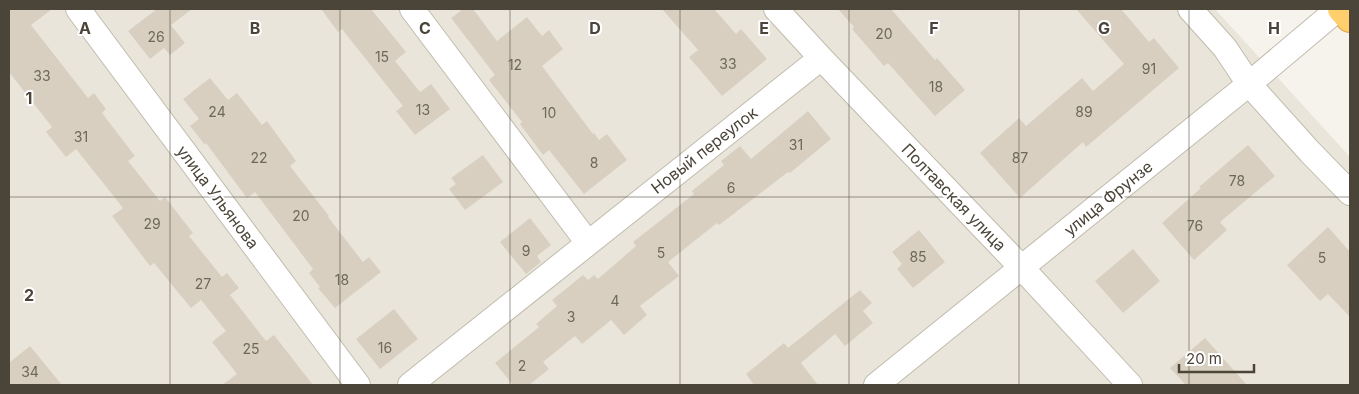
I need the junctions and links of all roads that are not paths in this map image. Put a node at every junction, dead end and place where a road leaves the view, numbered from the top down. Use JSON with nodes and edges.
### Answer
{"nodes":[{"id":1,"x":412,"y":9,"type":"edge"},
{"id":2,"x":776,"y":9,"type":"edge"},
{"id":3,"x":1190,"y":9,"type":"edge"},
{"id":4,"x":1338,"y":9,"type":"edge"},
{"id":5,"x":1342,"y":9,"type":"edge"},
{"id":6,"x":82,"y":10,"type":"edge"},
{"id":7,"x":1350,"y":18,"type":"edge"},
{"id":8,"x":821,"y":58,"type":"junction"},
{"id":9,"x":1249,"y":84,"type":"junction"},
{"id":10,"x":1350,"y":193,"type":"edge"},
{"id":11,"x":588,"y":243,"type":"junction"},
{"id":12,"x":1022,"y":268,"type":"junction"},
{"id":13,"x":358,"y":385,"type":"edge"},
{"id":14,"x":410,"y":385,"type":"edge"},
{"id":15,"x":876,"y":385,"type":"edge"},
{"id":16,"x":1130,"y":385,"type":"edge"}],
"edges":[{"from":1,"to":11,"type":"street"},
{"from":2,"to":8,"type":"street","name":"Полтавская улица"},
{"from":3,"to":9,"type":"street"},
{"from":4,"to":9,"type":"street","name":"улица Фрунзе"},
{"from":5,"to":7,"type":"highway"},
{"from":6,"to":13,"type":"street","name":"улица Ульянова"},
{"from":8,"to":11,"type":"street","name":"Новый переулок"},
{"from":8,"to":12,"type":"street","name":"Полтавская улица"},
{"from":9,"to":10,"type":"street"},
{"from":9,"to":12,"type":"street","name":"улица Фрунзе"},
{"from":11,"to":14,"type":"street","name":"Новый переулок"},
{"from":12,"to":15,"type":"street","name":"улица Фрунзе"},
{"from":12,"to":16,"type":"street","name":"Полтавская улица"}]}
